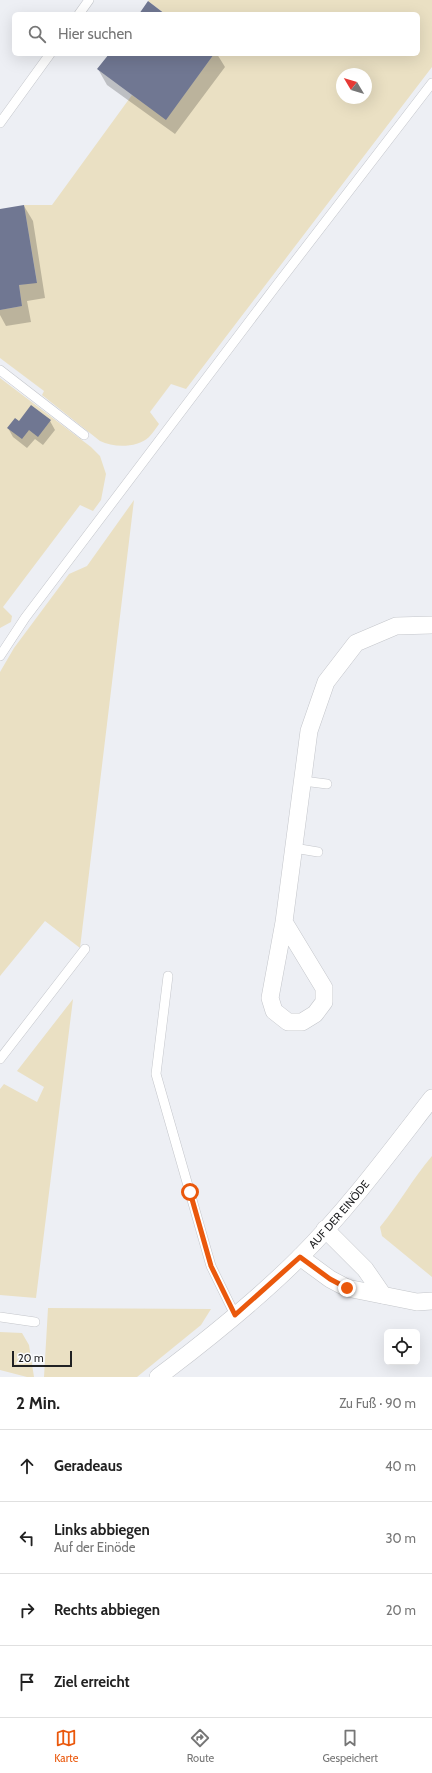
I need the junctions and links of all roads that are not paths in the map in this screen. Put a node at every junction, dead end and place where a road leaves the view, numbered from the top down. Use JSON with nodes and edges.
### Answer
{"nodes":[{"id":1,"x":89,"y":0,"type":"edge"},
{"id":2,"x":80,"y":12,"type":"edge"},
{"id":3,"x":49,"y":56,"type":"edge"},
{"id":4,"x":432,"y":83,"type":"edge"},
{"id":5,"x":0,"y":123,"type":"edge"},
{"id":6,"x":0,"y":370,"type":"edge"},
{"id":7,"x":84,"y":435,"type":"dead end"},
{"id":8,"x":432,"y":625,"type":"edge"},
{"id":9,"x":0,"y":656,"type":"edge"},
{"id":10,"x":303,"y":781,"type":"junction"},
{"id":11,"x":327,"y":784,"type":"dead end"},
{"id":12,"x":294,"y":848,"type":"junction"},
{"id":13,"x":318,"y":852,"type":"dead end"},
{"id":14,"x":284,"y":922,"type":"junction"},
{"id":15,"x":85,"y":949,"type":"dead end"},
{"id":16,"x":168,"y":976,"type":"dead end"},
{"id":17,"x":0,"y":1059,"type":"edge"},
{"id":18,"x":432,"y":1098,"type":"edge"},
{"id":19,"x":325,"y":1229,"type":"junction"},
{"id":20,"x":300,"y":1257,"type":"junction"},
{"id":21,"x":383,"y":1295,"type":"junction"},
{"id":22,"x":432,"y":1301,"type":"edge"},
{"id":23,"x":235,"y":1315,"type":"junction"},
{"id":24,"x":0,"y":1317,"type":"edge"},
{"id":25,"x":35,"y":1322,"type":"dead end"},
{"id":26,"x":158,"y":1377,"type":"edge"}],
"edges":[{"from":1,"to":2,"type":"lane"},
{"from":3,"to":5,"type":"lane"},
{"from":4,"to":9,"type":"lane"},
{"from":6,"to":7,"type":"lane"},
{"from":8,"to":10,"type":"street"},
{"from":10,"to":11,"type":"lane"},
{"from":10,"to":12,"type":"street"},
{"from":12,"to":13,"type":"lane"},
{"from":12,"to":14,"type":"street"},
{"from":14,"to":14,"type":"street"},
{"from":15,"to":17,"type":"lane"},
{"from":16,"to":23,"type":"lane"},
{"from":18,"to":19,"type":"street","name":"AUF DER EINÖDE"},
{"from":19,"to":20,"type":"street","name":"AUF DER EINÖDE"},
{"from":19,"to":21,"type":"street"},
{"from":20,"to":21,"type":"street"},
{"from":20,"to":23,"type":"street","name":"AUF DER EINÖDE"},
{"from":21,"to":22,"type":"street"},
{"from":23,"to":26,"type":"street","name":"AUF DER EINÖDE"},
{"from":24,"to":25,"type":"lane"}]}
